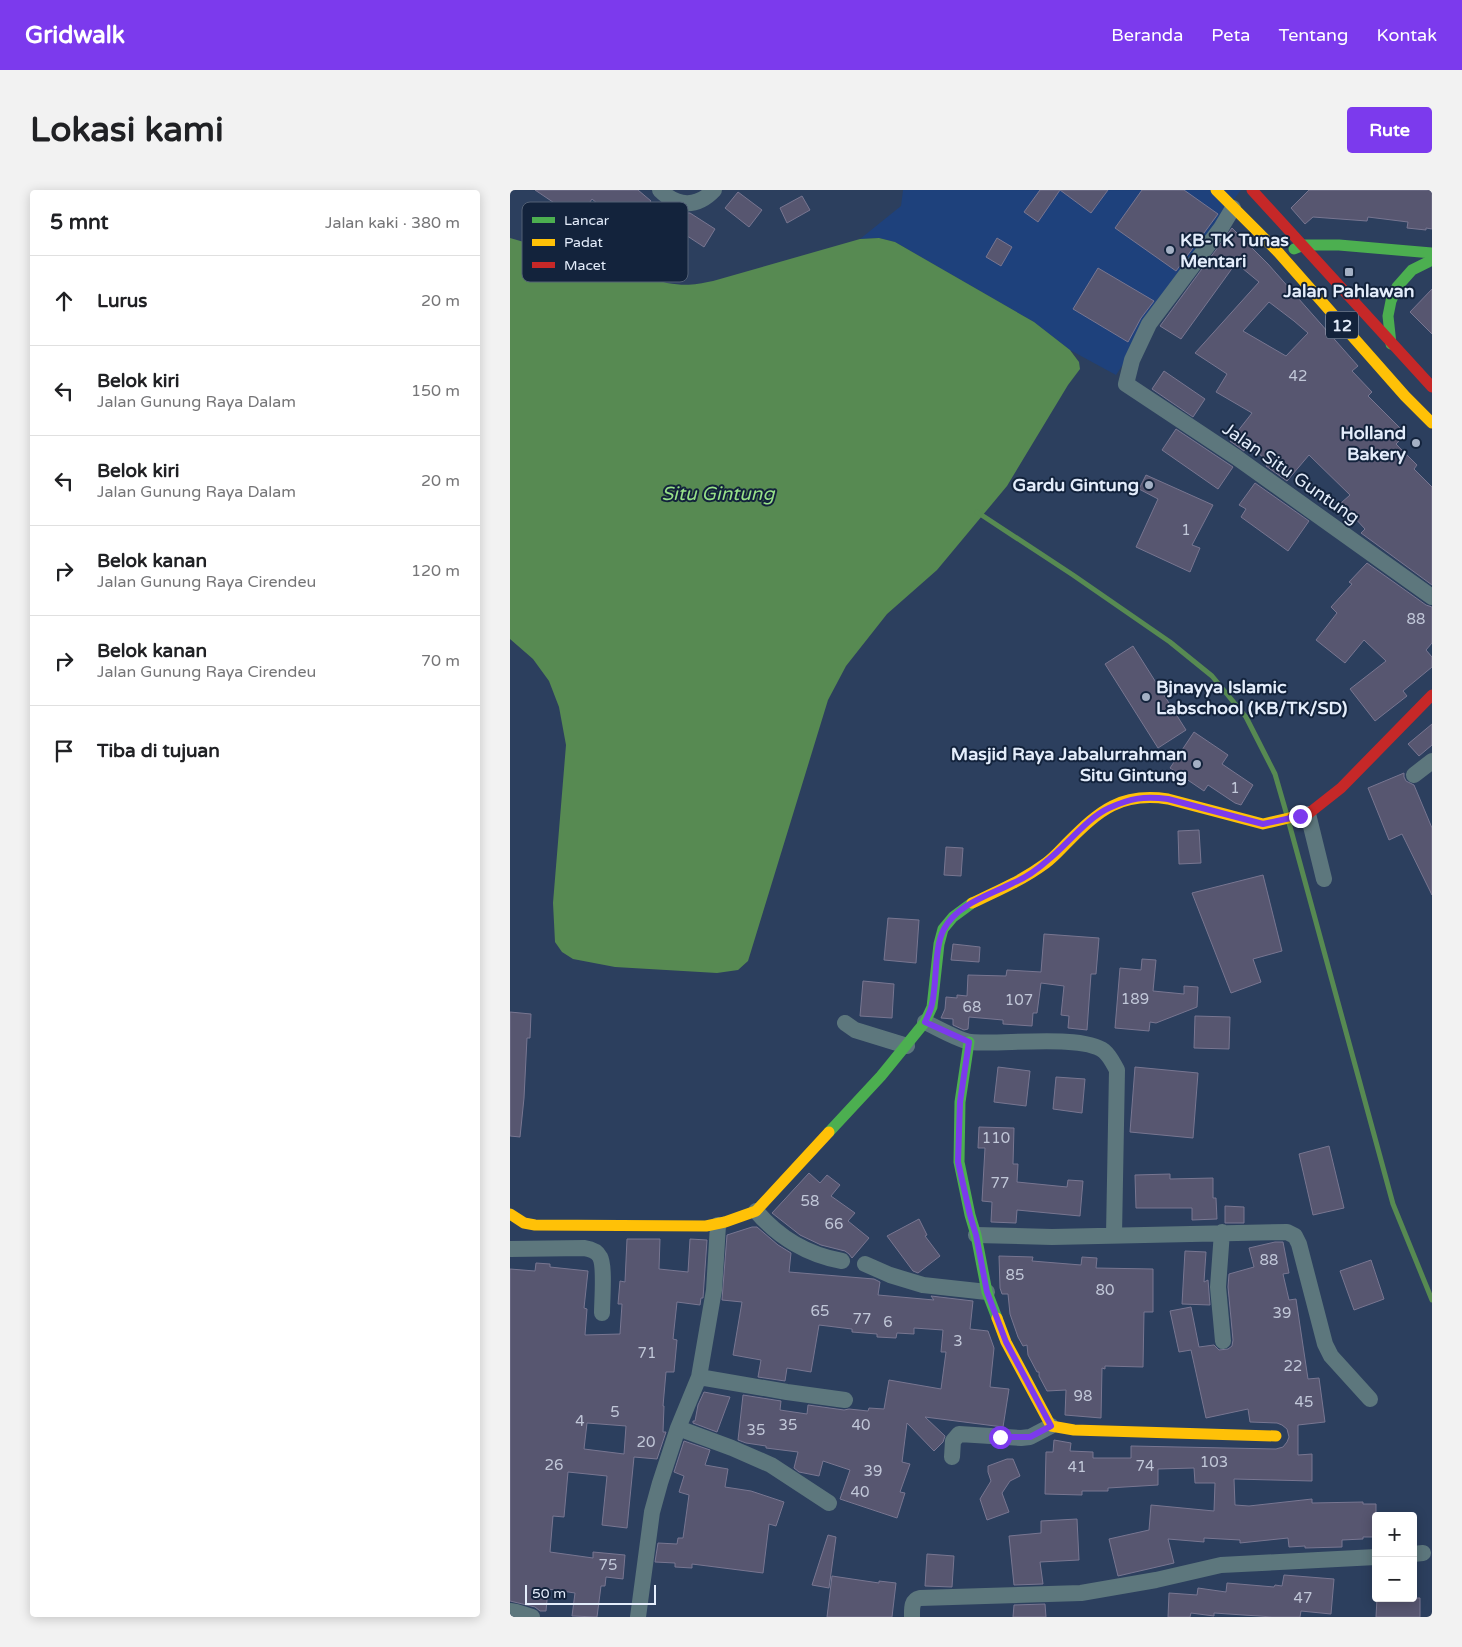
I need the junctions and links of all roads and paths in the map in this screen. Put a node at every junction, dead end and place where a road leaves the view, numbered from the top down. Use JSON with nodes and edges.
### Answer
{"nodes":[{"id":1,"x":660,"y":190,"type":"edge"},
{"id":2,"x":714,"y":190,"type":"edge"},
{"id":3,"x":1216,"y":190,"type":"edge"},
{"id":4,"x":1252,"y":190,"type":"edge"},
{"id":5,"x":1270,"y":197,"type":"edge"},
{"id":6,"x":677,"y":202,"type":"edge"},
{"id":7,"x":688,"y":203,"type":"edge"},
{"id":8,"x":1233,"y":208,"type":"junction"},
{"id":9,"x":1304,"y":245,"type":"junction"},
{"id":10,"x":1432,"y":253,"type":"edge"},
{"id":11,"x":1278,"y":254,"type":"junction"},
{"id":12,"x":1432,"y":260,"type":"edge"},
{"id":13,"x":1391,"y":344,"type":"junction"},
{"id":14,"x":1432,"y":387,"type":"edge"},
{"id":15,"x":1432,"y":424,"type":"edge"},
{"id":16,"x":1432,"y":597,"type":"edge"},
{"id":17,"x":1432,"y":694,"type":"edge"},
{"id":18,"x":1432,"y":761,"type":"edge"},
{"id":19,"x":1414,"y":775,"type":"dead end"},
{"id":20,"x":1304,"y":815,"type":"junction"},
{"id":21,"x":1324,"y":879,"type":"dead end"},
{"id":22,"x":845,"y":1022,"type":"dead end"},
{"id":23,"x":925,"y":1022,"type":"junction"},
{"id":24,"x":969,"y":1042,"type":"junction"},
{"id":25,"x":907,"y":1046,"type":"junction"},
{"id":26,"x":756,"y":1211,"type":"junction"},
{"id":27,"x":510,"y":1214,"type":"edge"},
{"id":28,"x":718,"y":1225,"type":"junction"},
{"id":29,"x":1222,"y":1232,"type":"junction"},
{"id":30,"x":1114,"y":1234,"type":"junction"},
{"id":31,"x":976,"y":1235,"type":"junction"},
{"id":32,"x":510,"y":1249,"type":"edge"},
{"id":33,"x":842,"y":1261,"type":"dead end"},
{"id":34,"x":865,"y":1264,"type":"dead end"},
{"id":35,"x":987,"y":1292,"type":"junction"},
{"id":36,"x":602,"y":1313,"type":"dead end"},
{"id":37,"x":1222,"y":1341,"type":"dead end"},
{"id":38,"x":699,"y":1377,"type":"junction"},
{"id":39,"x":1370,"y":1399,"type":"dead end"},
{"id":40,"x":845,"y":1400,"type":"dead end"},
{"id":41,"x":1051,"y":1426,"type":"junction"},
{"id":42,"x":678,"y":1428,"type":"junction"},
{"id":43,"x":1276,"y":1436,"type":"dead end"},
{"id":44,"x":952,"y":1457,"type":"dead end"},
{"id":45,"x":829,"y":1504,"type":"dead end"},
{"id":46,"x":1372,"y":1557,"type":"edge"},
{"id":47,"x":510,"y":1611,"type":"edge"},
{"id":48,"x":532,"y":1617,"type":"edge"},
{"id":49,"x":638,"y":1617,"type":"edge"},
{"id":50,"x":912,"y":1617,"type":"edge"}],
"edges":[{"from":1,"to":6,"type":"street"},
{"from":2,"to":7,"type":"street"},
{"from":3,"to":8,"type":"main road","number":"12"},
{"from":4,"to":5,"type":"main road","number":"12"},
{"from":5,"to":9,"type":"main road","number":"12"},
{"from":8,"to":11,"type":"main road","number":"12"},
{"from":8,"to":16,"type":"street","name":"Jalan Situ Guntung"},
{"from":9,"to":10,"type":"main road"},
{"from":9,"to":11,"type":"main road"},
{"from":9,"to":13,"type":"main road","number":"12"},
{"from":11,"to":15,"type":"main road","number":"12"},
{"from":12,"to":13,"type":"main road"},
{"from":13,"to":14,"type":"main road","number":"12"},
{"from":17,"to":20,"type":"main road"},
{"from":18,"to":19,"type":"street"},
{"from":20,"to":21,"type":"street"},
{"from":20,"to":23,"type":"main road"},
{"from":22,"to":25,"type":"street"},
{"from":23,"to":24,"type":"street"},
{"from":23,"to":25,"type":"main road"},
{"from":24,"to":30,"type":"street"},
{"from":24,"to":31,"type":"main road"},
{"from":25,"to":26,"type":"main road"},
{"from":26,"to":28,"type":"main road"},
{"from":26,"to":33,"type":"street"},
{"from":27,"to":28,"type":"main road"},
{"from":28,"to":38,"type":"street"},
{"from":29,"to":30,"type":"street"},
{"from":29,"to":37,"type":"street"},
{"from":29,"to":39,"type":"street"},
{"from":30,"to":31,"type":"street"},
{"from":31,"to":35,"type":"main road"},
{"from":32,"to":36,"type":"street"},
{"from":34,"to":35,"type":"street"},
{"from":35,"to":41,"type":"main road"},
{"from":38,"to":40,"type":"street"},
{"from":38,"to":42,"type":"street"},
{"from":41,"to":43,"type":"main road"},
{"from":41,"to":44,"type":"street"},
{"from":42,"to":45,"type":"street"},
{"from":42,"to":49,"type":"street"},
{"from":46,"to":50,"type":"street"},
{"from":47,"to":48,"type":"street"}]}
